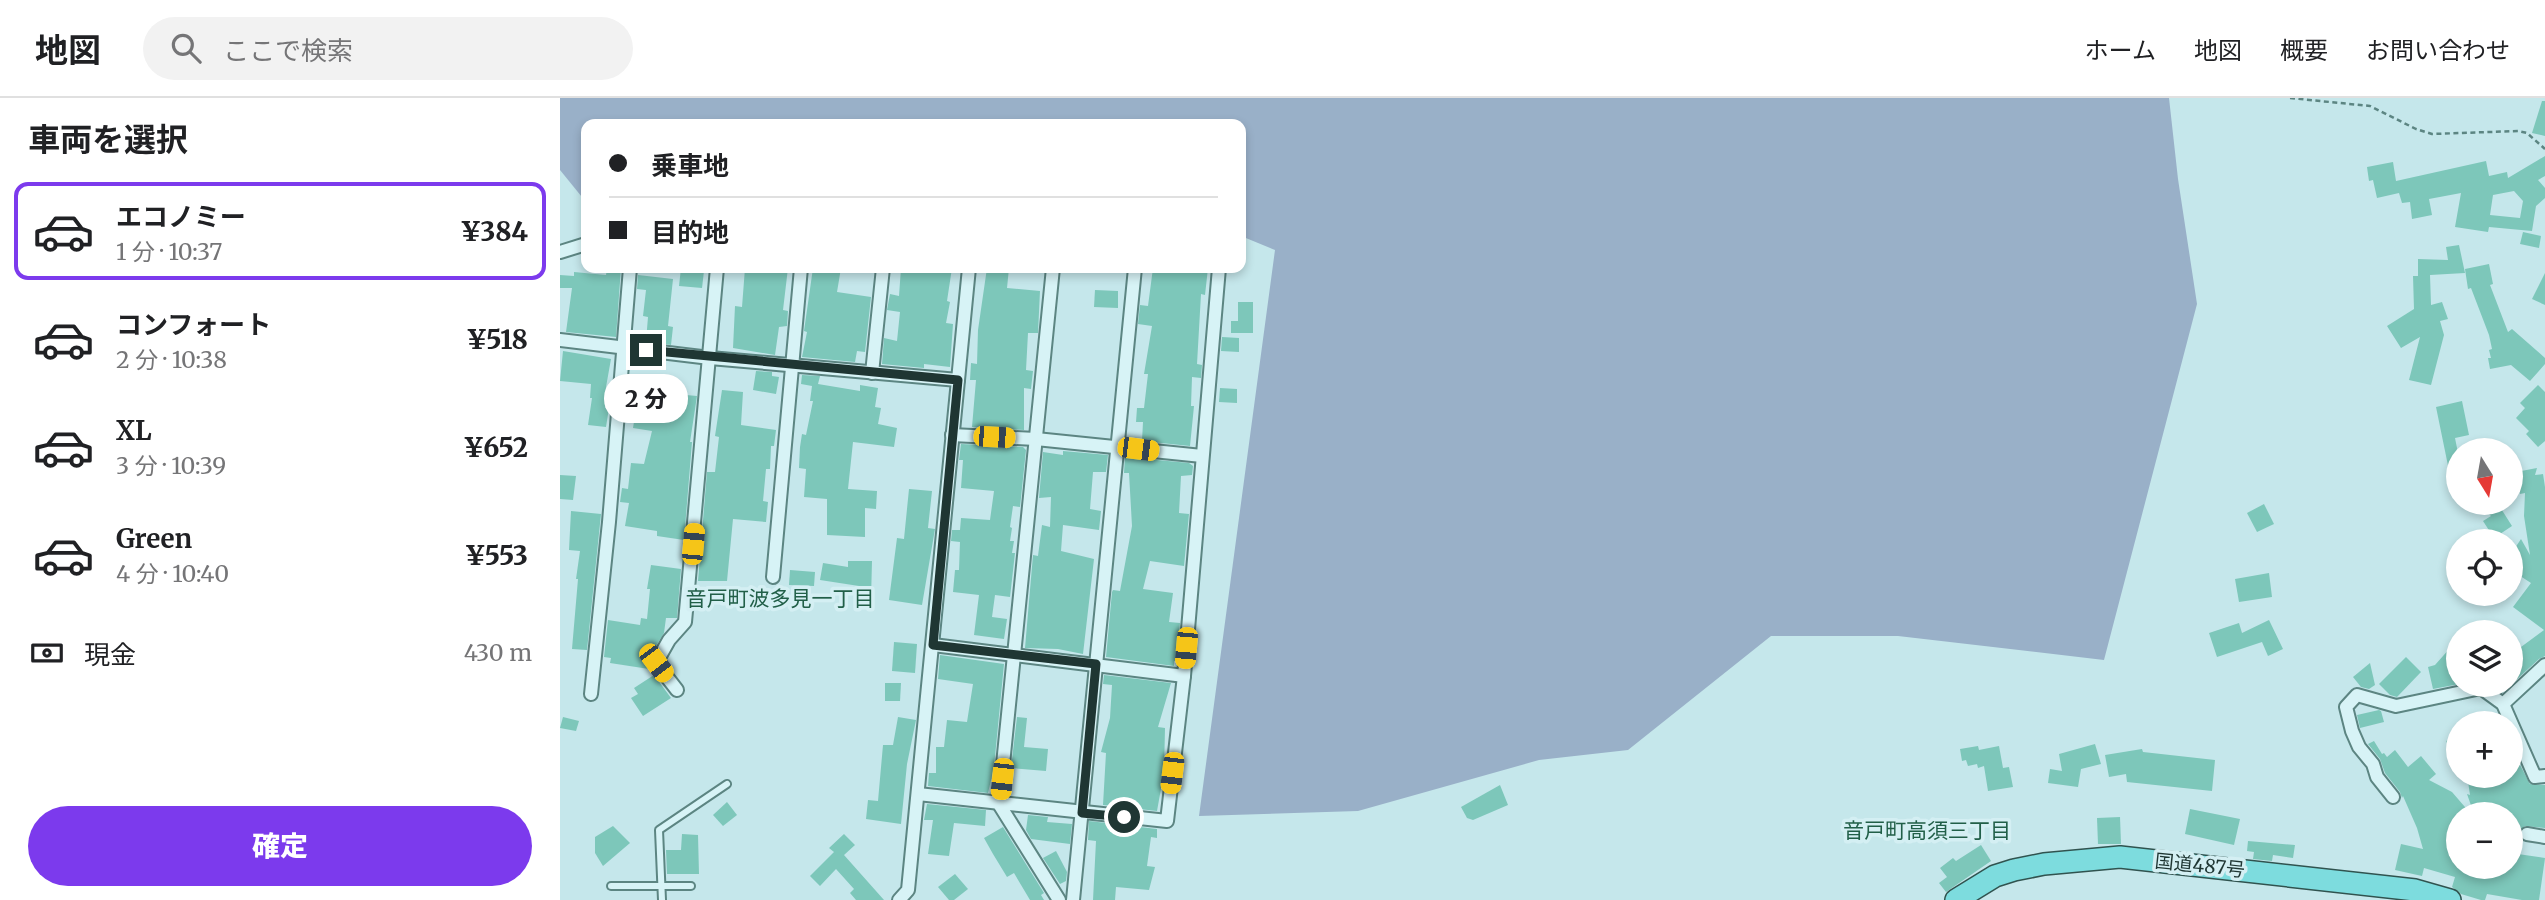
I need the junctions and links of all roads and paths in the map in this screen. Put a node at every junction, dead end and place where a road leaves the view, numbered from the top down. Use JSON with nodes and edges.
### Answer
{"nodes":[{"id":1,"x":2290,"y":98,"type":"edge"},
{"id":2,"x":2545,"y":149,"type":"edge"},
{"id":3,"x":581,"y":246,"type":"edge"},
{"id":4,"x":560,"y":252,"type":"edge"},
{"id":5,"x":630,"y":273,"type":"edge"},
{"id":6,"x":717,"y":273,"type":"edge"},
{"id":7,"x":801,"y":273,"type":"edge"},
{"id":8,"x":882,"y":273,"type":"edge"},
{"id":9,"x":969,"y":273,"type":"edge"},
{"id":10,"x":1053,"y":273,"type":"edge"},
{"id":11,"x":1134,"y":273,"type":"edge"},
{"id":12,"x":1219,"y":273,"type":"edge"},
{"id":13,"x":560,"y":340,"type":"edge"},
{"id":14,"x":625,"y":348,"type":"junction"},
{"id":15,"x":709,"y":358,"type":"junction"},
{"id":16,"x":792,"y":363,"type":"junction"},
{"id":17,"x":872,"y":373,"type":"junction"},
{"id":18,"x":958,"y":380,"type":"junction"},
{"id":19,"x":952,"y":435,"type":"junction"},
{"id":20,"x":1036,"y":439,"type":"junction"},
{"id":21,"x":1117,"y":447,"type":"junction"},
{"id":22,"x":1202,"y":456,"type":"junction"},
{"id":23,"x":773,"y":577,"type":"dead end"},
{"id":24,"x":933,"y":645,"type":"junction"},
{"id":25,"x":1015,"y":655,"type":"junction"},
{"id":26,"x":1096,"y":664,"type":"junction"},
{"id":27,"x":2545,"y":665,"type":"edge"},
{"id":28,"x":1184,"y":676,"type":"junction"},
{"id":29,"x":677,"y":690,"type":"dead end"},
{"id":30,"x":591,"y":694,"type":"dead end"},
{"id":31,"x":2503,"y":704,"type":"junction"},
{"id":32,"x":2545,"y":776,"type":"edge"},
{"id":33,"x":727,"y":784,"type":"dead end"},
{"id":34,"x":918,"y":794,"type":"junction"},
{"id":35,"x":2393,"y":797,"type":"dead end"},
{"id":36,"x":999,"y":804,"type":"junction"},
{"id":37,"x":1082,"y":813,"type":"junction"},
{"id":38,"x":2527,"y":834,"type":"dead end"},
{"id":39,"x":2545,"y":837,"type":"edge"},
{"id":40,"x":611,"y":886,"type":"dead end"},
{"id":41,"x":691,"y":886,"type":"dead end"},
{"id":42,"x":662,"y":887,"type":"junction"},
{"id":43,"x":662,"y":900,"type":"edge"},
{"id":44,"x":900,"y":900,"type":"edge"},
{"id":45,"x":1059,"y":900,"type":"edge"},
{"id":46,"x":1073,"y":900,"type":"edge"},
{"id":47,"x":1956,"y":900,"type":"edge"},
{"id":48,"x":2450,"y":900,"type":"edge"}],
"edges":[{"from":1,"to":2,"type":"path"},
{"from":3,"to":4,"type":"street"},
{"from":5,"to":14,"type":"street"},
{"from":6,"to":15,"type":"street"},
{"from":7,"to":16,"type":"street"},
{"from":8,"to":17,"type":"street"},
{"from":9,"to":18,"type":"street"},
{"from":10,"to":20,"type":"street"},
{"from":11,"to":21,"type":"street"},
{"from":12,"to":22,"type":"street"},
{"from":13,"to":14,"type":"street"},
{"from":14,"to":15,"type":"street"},
{"from":14,"to":30,"type":"street"},
{"from":15,"to":16,"type":"street"},
{"from":15,"to":29,"type":"street"},
{"from":16,"to":17,"type":"street"},
{"from":16,"to":23,"type":"street"},
{"from":17,"to":18,"type":"street"},
{"from":18,"to":19,"type":"street"},
{"from":19,"to":20,"type":"street"},
{"from":19,"to":24,"type":"street"},
{"from":20,"to":21,"type":"street"},
{"from":20,"to":25,"type":"street"},
{"from":21,"to":22,"type":"street"},
{"from":21,"to":26,"type":"street"},
{"from":22,"to":28,"type":"street"},
{"from":24,"to":25,"type":"street"},
{"from":24,"to":34,"type":"street"},
{"from":25,"to":26,"type":"street"},
{"from":25,"to":36,"type":"street"},
{"from":26,"to":28,"type":"street"},
{"from":26,"to":37,"type":"street"},
{"from":27,"to":31,"type":"street"},
{"from":28,"to":37,"type":"street"},
{"from":31,"to":32,"type":"street"},
{"from":31,"to":35,"type":"street"},
{"from":33,"to":42,"type":"lane"},
{"from":34,"to":36,"type":"street"},
{"from":34,"to":44,"type":"street"},
{"from":36,"to":37,"type":"street"},
{"from":36,"to":45,"type":"street"},
{"from":37,"to":46,"type":"street"},
{"from":38,"to":39,"type":"street"},
{"from":40,"to":42,"type":"lane"},
{"from":41,"to":42,"type":"lane"},
{"from":42,"to":43,"type":"lane"},
{"from":47,"to":48,"type":"highway","name":"国道487号"}]}
